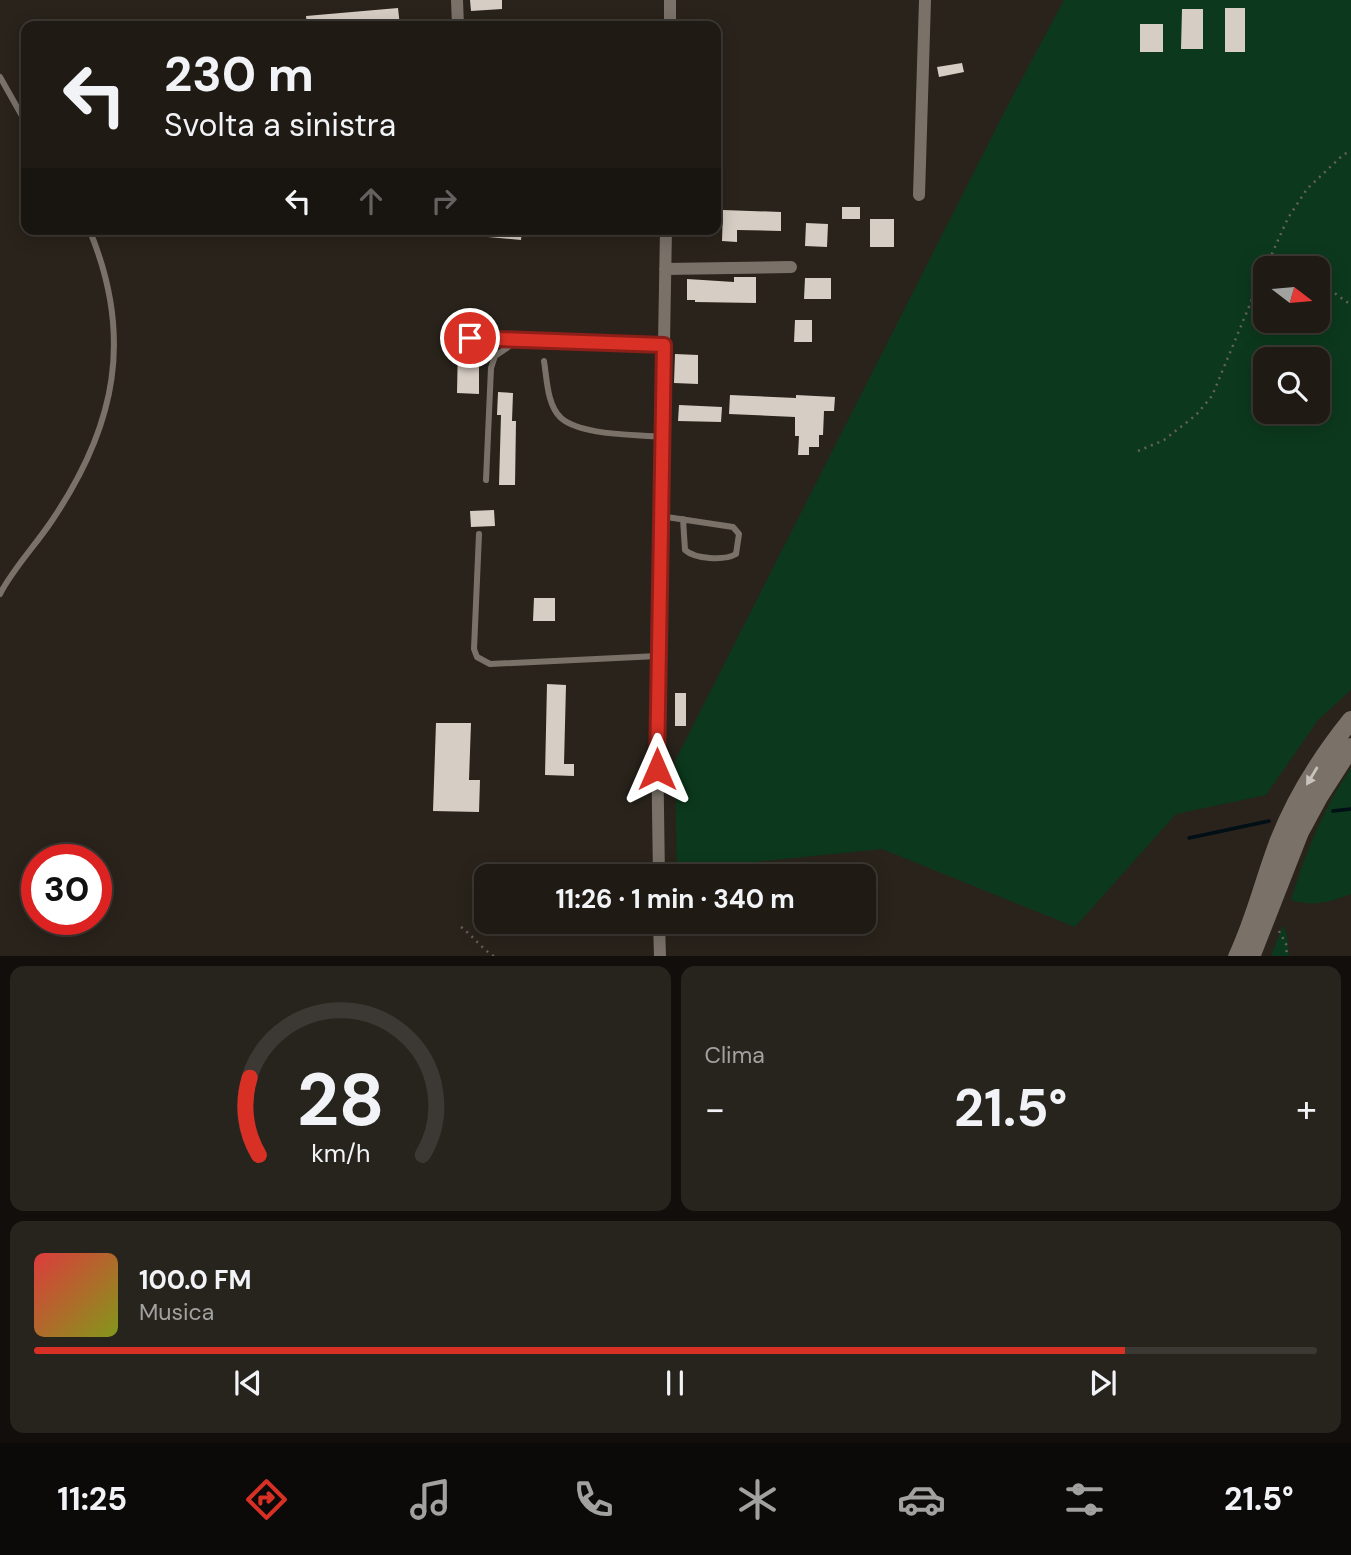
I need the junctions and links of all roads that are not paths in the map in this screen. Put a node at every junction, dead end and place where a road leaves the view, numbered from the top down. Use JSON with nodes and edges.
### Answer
{"nodes":[{"id":1,"x":457,"y":0,"type":"edge"},
{"id":2,"x":670,"y":0,"type":"edge"},
{"id":3,"x":925,"y":0,"type":"edge"},
{"id":4,"x":458,"y":21,"type":"edge"},
{"id":5,"x":670,"y":21,"type":"edge"},
{"id":6,"x":0,"y":77,"type":"edge"},
{"id":7,"x":21,"y":114,"type":"edge"},
{"id":8,"x":919,"y":195,"type":"dead end"},
{"id":9,"x":92,"y":235,"type":"edge"},
{"id":10,"x":666,"y":235,"type":"edge"},
{"id":11,"x":791,"y":267,"type":"dead end"},
{"id":12,"x":665,"y":269,"type":"junction"},
{"id":13,"x":470,"y":338,"type":"dead end"},
{"id":14,"x":519,"y":340,"type":"junction"},
{"id":15,"x":664,"y":345,"type":"junction"},
{"id":16,"x":544,"y":361,"type":"dead end"},
{"id":17,"x":662,"y":437,"type":"junction"},
{"id":18,"x":486,"y":480,"type":"dead end"},
{"id":19,"x":660,"y":516,"type":"junction"},
{"id":20,"x":683,"y":519,"type":"junction"},
{"id":21,"x":479,"y":534,"type":"dead end"},
{"id":22,"x":0,"y":594,"type":"edge"},
{"id":23,"x":658,"y":656,"type":"junction"},
{"id":24,"x":1351,"y":720,"type":"edge"},
{"id":25,"x":1351,"y":747,"type":"edge"},
{"id":26,"x":659,"y":864,"type":"edge"},
{"id":27,"x":659,"y":934,"type":"edge"},
{"id":28,"x":660,"y":956,"type":"edge"},
{"id":29,"x":1237,"y":956,"type":"edge"},
{"id":30,"x":1251,"y":956,"type":"edge"}],
"edges":[{"from":1,"to":4,"type":"street"},
{"from":2,"to":5,"type":"street"},
{"from":3,"to":8,"type":"street"},
{"from":6,"to":7,"type":"lane"},
{"from":9,"to":22,"type":"lane"},
{"from":10,"to":12,"type":"street"},
{"from":11,"to":12,"type":"street"},
{"from":12,"to":15,"type":"street"},
{"from":13,"to":14,"type":"lane"},
{"from":14,"to":15,"type":"lane"},
{"from":14,"to":18,"type":"lane"},
{"from":15,"to":17,"type":"street"},
{"from":16,"to":17,"type":"lane"},
{"from":17,"to":19,"type":"street"},
{"from":19,"to":20,"type":"lane"},
{"from":19,"to":23,"type":"street"},
{"from":20,"to":20,"type":"lane"},
{"from":21,"to":23,"type":"lane"},
{"from":23,"to":26,"type":"street"},
{"from":24,"to":29,"type":"street","one_way":true},
{"from":25,"to":30,"type":"street"},
{"from":27,"to":28,"type":"street"}]}
